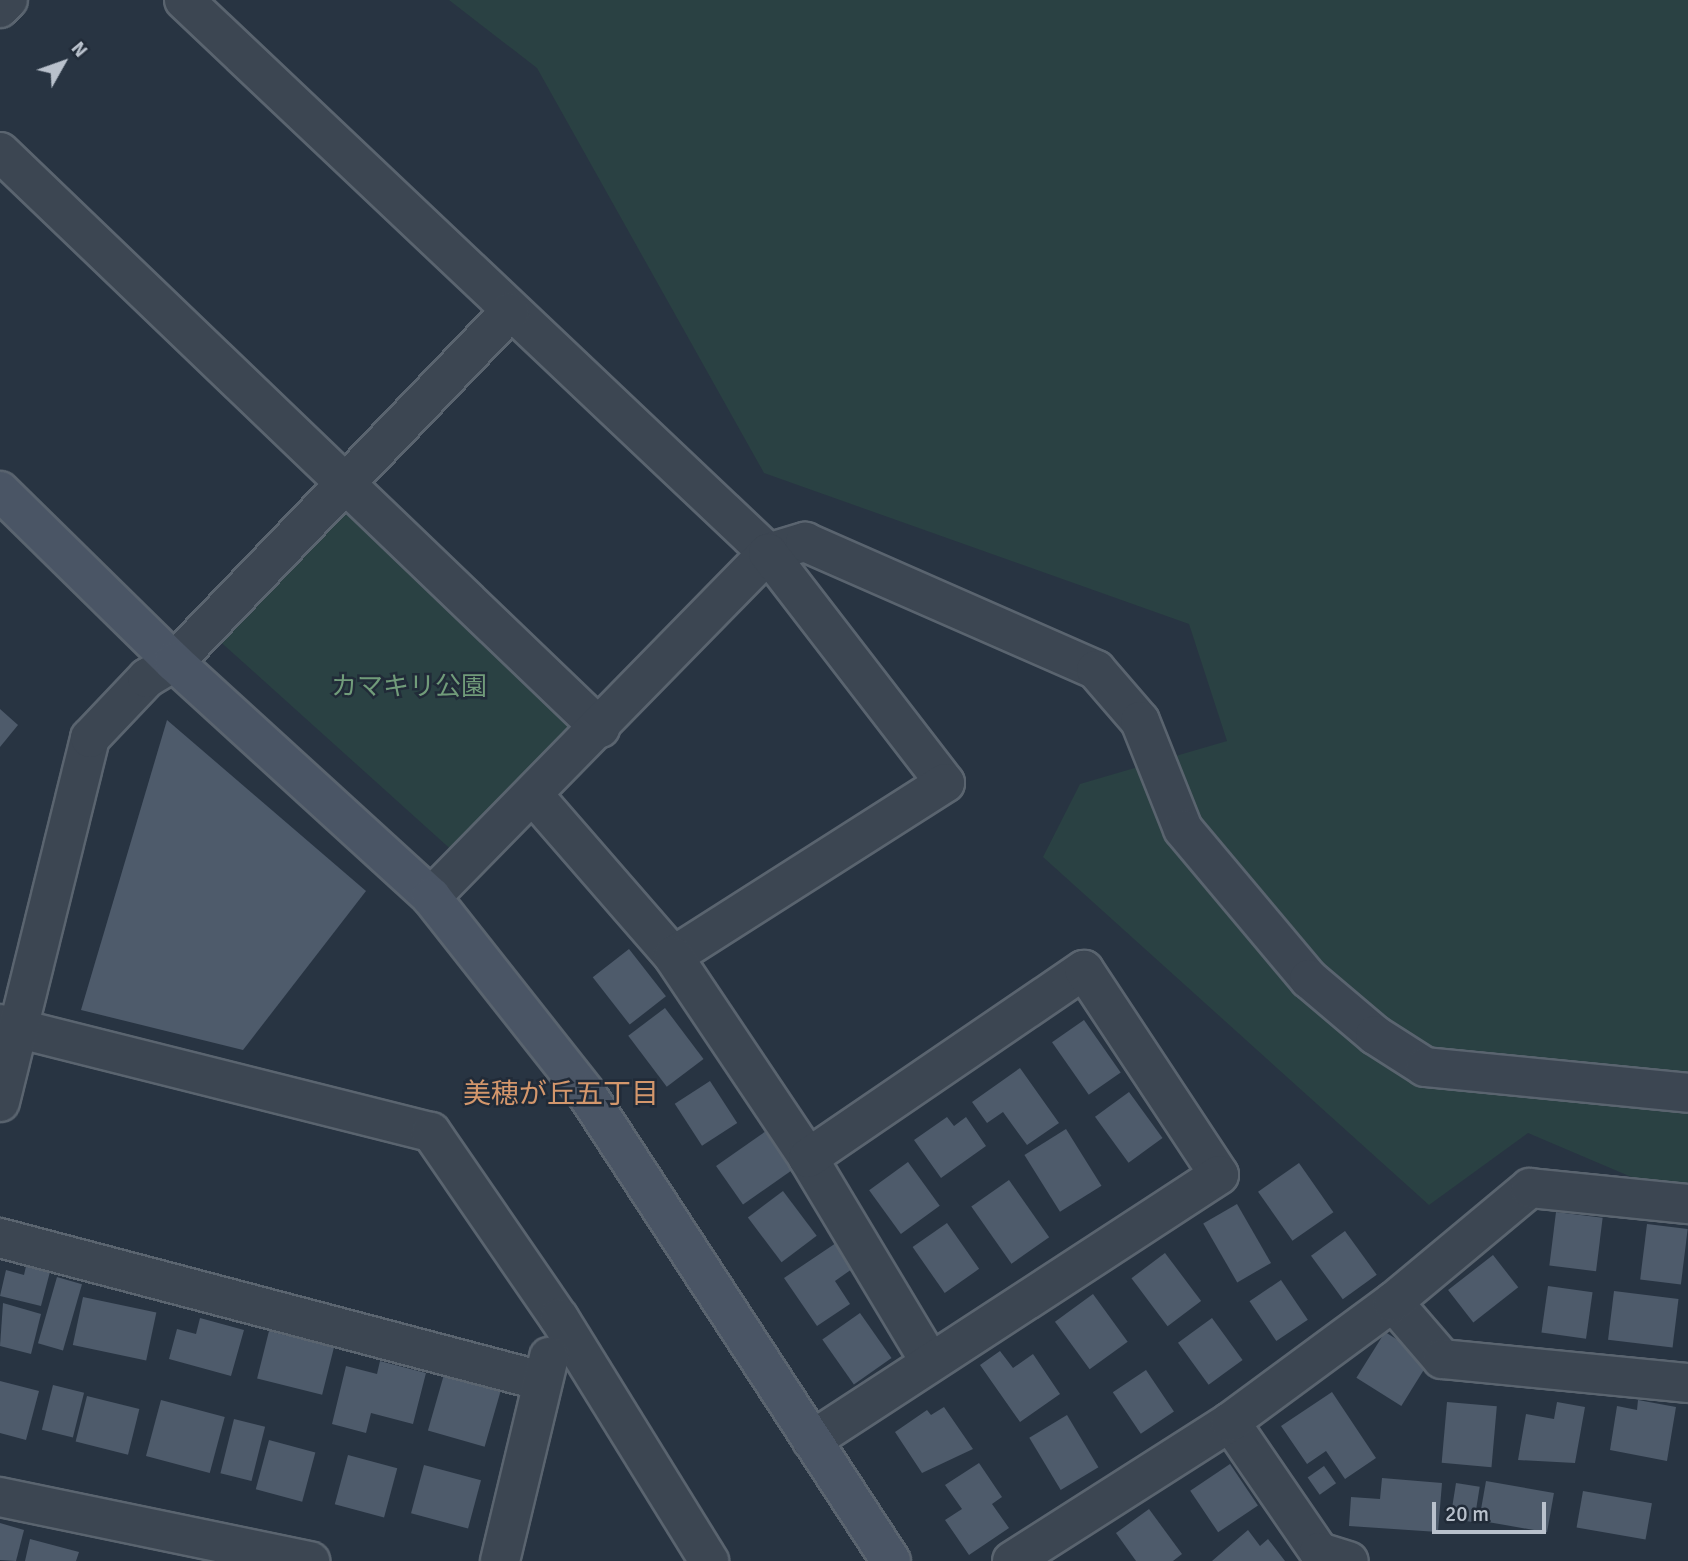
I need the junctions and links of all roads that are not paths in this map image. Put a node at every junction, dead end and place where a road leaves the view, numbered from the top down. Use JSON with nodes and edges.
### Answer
{"nodes":[{"id":1,"x":8,"y":0,"type":"edge"},
{"id":2,"x":184,"y":0,"type":"edge"},
{"id":3,"x":0,"y":8,"type":"edge"},
{"id":4,"x":0,"y":152,"type":"edge"},
{"id":5,"x":510,"y":312,"type":"junction"},
{"id":6,"x":343,"y":480,"type":"junction"},
{"id":7,"x":0,"y":491,"type":"edge"},
{"id":8,"x":768,"y":554,"type":"junction"},
{"id":9,"x":174,"y":662,"type":"junction"},
{"id":10,"x":600,"y":728,"type":"junction"},
{"id":11,"x":535,"y":797,"type":"junction"},
{"id":12,"x":431,"y":897,"type":"junction"},
{"id":13,"x":673,"y":956,"type":"junction"},
{"id":14,"x":9,"y":1027,"type":"edge"},
{"id":15,"x":1688,"y":1093,"type":"edge"},
{"id":16,"x":0,"y":1102,"type":"edge"},
{"id":17,"x":808,"y":1158,"type":"junction"},
{"id":18,"x":1688,"y":1204,"type":"edge"},
{"id":19,"x":0,"y":1238,"type":"edge"},
{"id":20,"x":1392,"y":1302,"type":"junction"},
{"id":21,"x":559,"y":1318,"type":"junction"},
{"id":22,"x":930,"y":1362,"type":"junction"},
{"id":23,"x":542,"y":1381,"type":"junction"},
{"id":24,"x":1688,"y":1382,"type":"edge"},
{"id":25,"x":1230,"y":1422,"type":"junction"},
{"id":26,"x":811,"y":1440,"type":"junction"},
{"id":27,"x":0,"y":1497,"type":"edge"},
{"id":28,"x":175,"y":1536,"type":"junction"},
{"id":29,"x":1051,"y":1551,"type":"edge"},
{"id":30,"x":139,"y":1561,"type":"edge"},
{"id":31,"x":310,"y":1561,"type":"edge"},
{"id":32,"x":500,"y":1561,"type":"edge"},
{"id":33,"x":709,"y":1561,"type":"edge"},
{"id":34,"x":891,"y":1561,"type":"edge"},
{"id":35,"x":1012,"y":1561,"type":"edge"},
{"id":36,"x":1349,"y":1561,"type":"edge"}],
"edges":[{"from":1,"to":3,"type":"street"},
{"from":2,"to":5,"type":"street"},
{"from":4,"to":6,"type":"street"},
{"from":5,"to":6,"type":"street"},
{"from":5,"to":8,"type":"street"},
{"from":6,"to":9,"type":"street"},
{"from":6,"to":10,"type":"street"},
{"from":7,"to":9,"type":"street"},
{"from":8,"to":10,"type":"street"},
{"from":8,"to":13,"type":"street"},
{"from":8,"to":15,"type":"street"},
{"from":9,"to":12,"type":"street"},
{"from":9,"to":14,"type":"street"},
{"from":10,"to":11,"type":"street"},
{"from":11,"to":12,"type":"street"},
{"from":11,"to":13,"type":"street"},
{"from":12,"to":26,"type":"street"},
{"from":13,"to":17,"type":"street"},
{"from":14,"to":16,"type":"street"},
{"from":14,"to":21,"type":"street"},
{"from":17,"to":22,"type":"street"},
{"from":17,"to":22,"type":"street"},
{"from":18,"to":20,"type":"street"},
{"from":19,"to":23,"type":"street"},
{"from":20,"to":24,"type":"street"},
{"from":20,"to":25,"type":"street"},
{"from":21,"to":23,"type":"street"},
{"from":21,"to":33,"type":"street"},
{"from":22,"to":26,"type":"street"},
{"from":23,"to":32,"type":"street"},
{"from":25,"to":29,"type":"street"},
{"from":25,"to":36,"type":"street"},
{"from":26,"to":34,"type":"street"},
{"from":27,"to":28,"type":"street"},
{"from":28,"to":30,"type":"street"},
{"from":28,"to":31,"type":"street"},
{"from":29,"to":35,"type":"street"}]}
